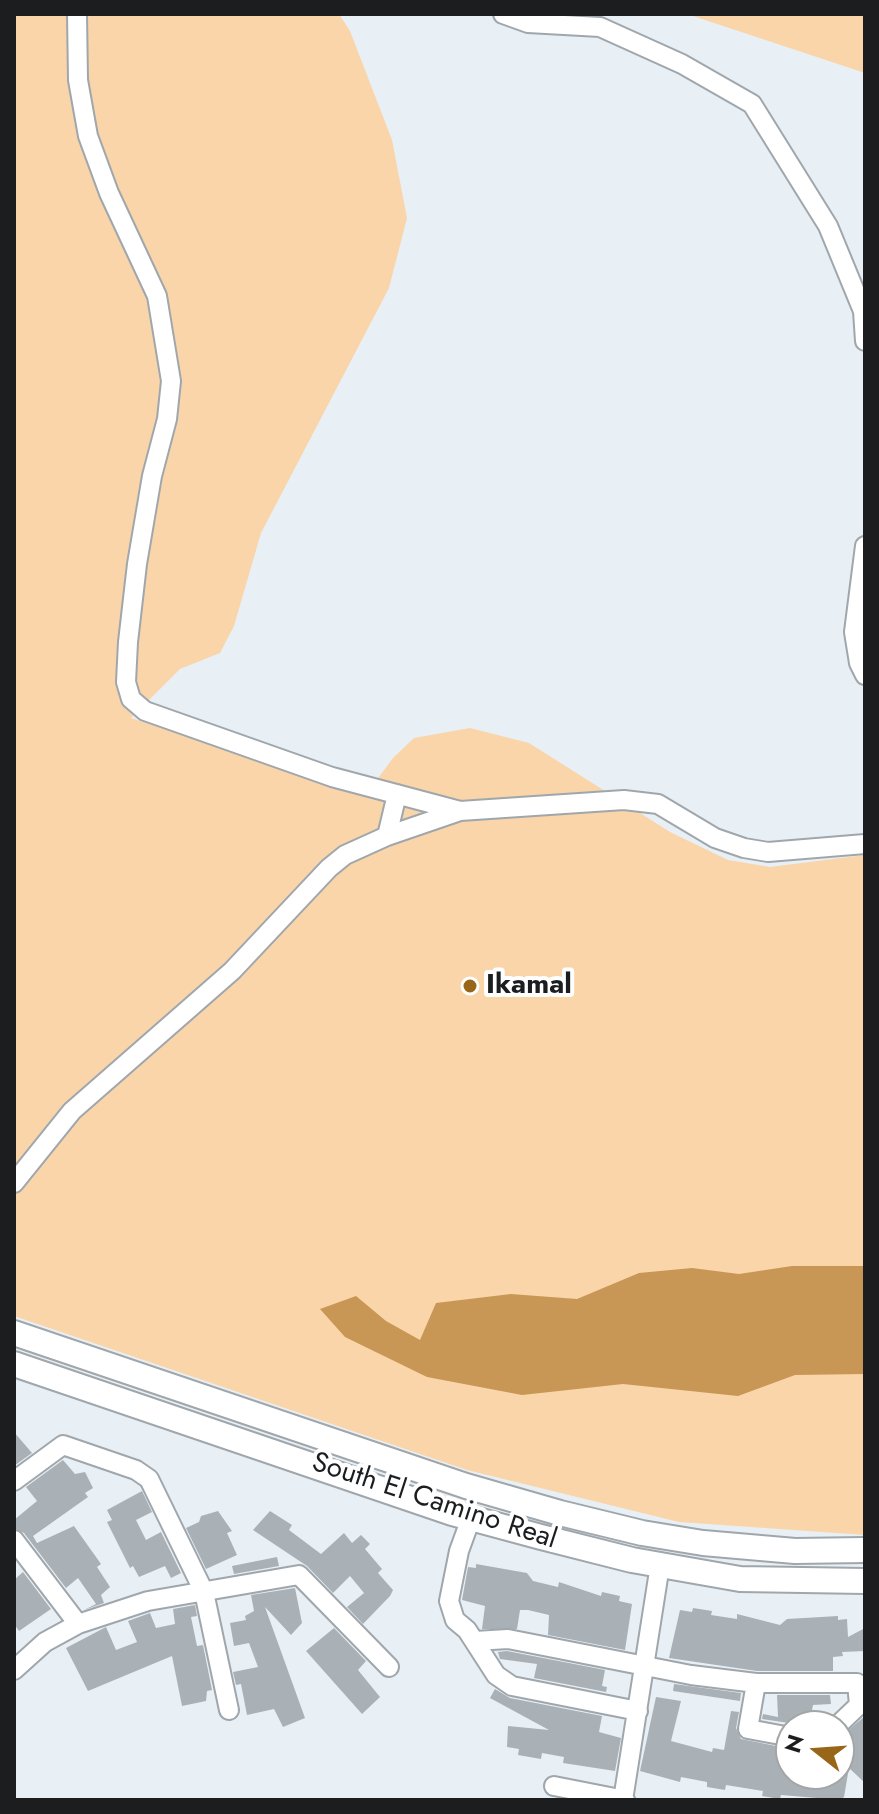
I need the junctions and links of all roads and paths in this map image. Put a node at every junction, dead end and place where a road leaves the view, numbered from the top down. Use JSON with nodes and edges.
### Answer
{"nodes":[{"id":1,"x":77,"y":14,"type":"edge"},
{"id":2,"x":503,"y":14,"type":"edge"},
{"id":3,"x":865,"y":341,"type":"edge"},
{"id":4,"x":865,"y":546,"type":"edge"},
{"id":5,"x":865,"y":675,"type":"edge"},
{"id":6,"x":397,"y":794,"type":"junction"},
{"id":7,"x":460,"y":811,"type":"junction"},
{"id":8,"x":387,"y":836,"type":"junction"},
{"id":9,"x":865,"y":844,"type":"edge"},
{"id":10,"x":14,"y":1183,"type":"edge"},
{"id":11,"x":14,"y":1333,"type":"edge"},
{"id":12,"x":14,"y":1364,"type":"edge"},
{"id":13,"x":14,"y":1481,"type":"edge"},
{"id":14,"x":471,"y":1518,"type":"junction"},
{"id":15,"x":14,"y":1540,"type":"edge"},
{"id":16,"x":703,"y":1543,"type":"junction"},
{"id":17,"x":865,"y":1550,"type":"edge"},
{"id":18,"x":660,"y":1565,"type":"junction"},
{"id":19,"x":865,"y":1581,"type":"edge"},
{"id":20,"x":204,"y":1592,"type":"junction"},
{"id":21,"x":78,"y":1624,"type":"junction"},
{"id":22,"x":475,"y":1641,"type":"junction"},
{"id":23,"x":645,"y":1664,"type":"junction"},
{"id":24,"x":389,"y":1667,"type":"dead end"},
{"id":25,"x":14,"y":1670,"type":"edge"},
{"id":26,"x":756,"y":1683,"type":"junction"},
{"id":27,"x":229,"y":1710,"type":"dead end"},
{"id":28,"x":854,"y":1710,"type":"edge"},
{"id":29,"x":638,"y":1711,"type":"junction"},
{"id":30,"x":775,"y":1734,"type":"edge"},
{"id":31,"x":554,"y":1786,"type":"dead end"},
{"id":32,"x":624,"y":1800,"type":"edge"}],
"edges":[{"from":1,"to":6,"type":"lane"},
{"from":2,"to":3,"type":"lane"},
{"from":4,"to":5,"type":"lane"},
{"from":6,"to":7,"type":"lane"},
{"from":6,"to":8,"type":"lane"},
{"from":7,"to":8,"type":"lane"},
{"from":7,"to":9,"type":"lane"},
{"from":8,"to":10,"type":"lane"},
{"from":11,"to":16,"type":"main road","name":"South El Camino Real"},
{"from":12,"to":14,"type":"main road","name":"South El Camino Real"},
{"from":13,"to":20,"type":"lane"},
{"from":14,"to":18,"type":"main road","name":"South El Camino Real"},
{"from":14,"to":22,"type":"lane"},
{"from":15,"to":21,"type":"lane"},
{"from":16,"to":17,"type":"main road","name":"South El Camino Real"},
{"from":16,"to":18,"type":"main road"},
{"from":18,"to":19,"type":"main road","name":"South El Camino Real"},
{"from":18,"to":23,"type":"lane"},
{"from":20,"to":21,"type":"lane"},
{"from":20,"to":24,"type":"lane"},
{"from":20,"to":27,"type":"lane"},
{"from":21,"to":25,"type":"lane"},
{"from":22,"to":23,"type":"lane"},
{"from":22,"to":29,"type":"lane"},
{"from":23,"to":26,"type":"lane"},
{"from":23,"to":29,"type":"lane"},
{"from":26,"to":28,"type":"lane"},
{"from":26,"to":30,"type":"lane"},
{"from":29,"to":32,"type":"lane"},
{"from":31,"to":32,"type":"lane"}]}
